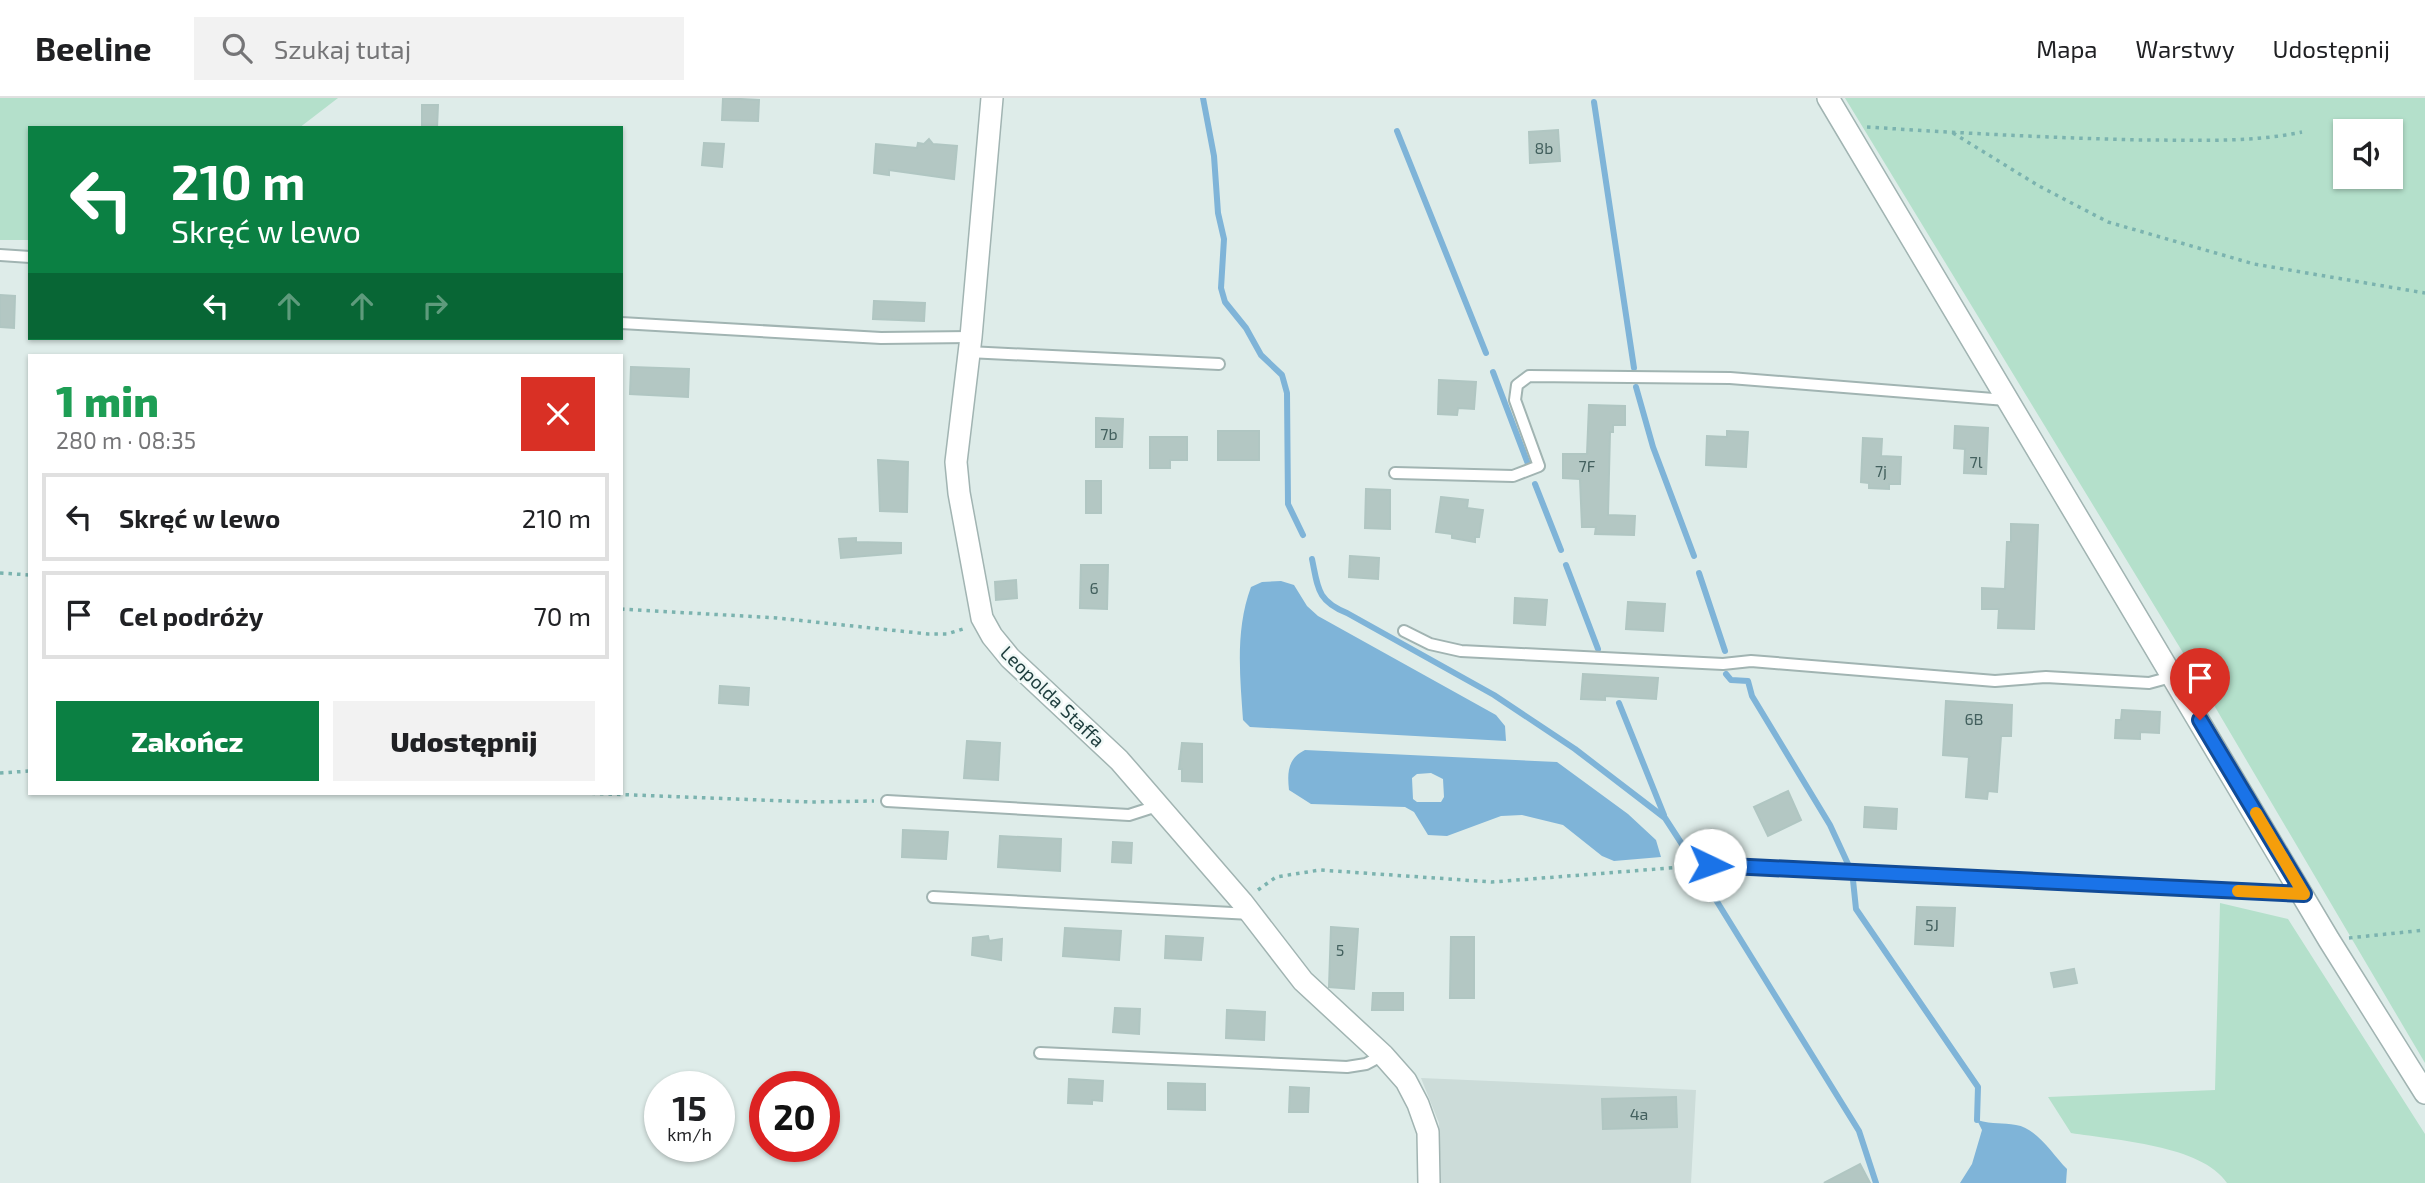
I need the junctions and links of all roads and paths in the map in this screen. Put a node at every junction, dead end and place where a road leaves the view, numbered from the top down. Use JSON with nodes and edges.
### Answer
{"nodes":[{"id":1,"x":992,"y":98,"type":"edge"},
{"id":2,"x":1828,"y":98,"type":"edge"},
{"id":3,"x":1844,"y":125,"type":"junction"},
{"id":4,"x":1952,"y":132,"type":"junction"},
{"id":5,"x":2302,"y":132,"type":"dead end"},
{"id":6,"x":0,"y":255,"type":"edge"},
{"id":7,"x":28,"y":257,"type":"edge"},
{"id":8,"x":2425,"y":293,"type":"edge"},
{"id":9,"x":623,"y":323,"type":"edge"},
{"id":10,"x":970,"y":344,"type":"junction"},
{"id":11,"x":1219,"y":364,"type":"dead end"},
{"id":12,"x":2006,"y":400,"type":"junction"},
{"id":13,"x":1395,"y":473,"type":"dead end"},
{"id":14,"x":0,"y":573,"type":"edge"},
{"id":15,"x":28,"y":575,"type":"edge"},
{"id":16,"x":623,"y":609,"type":"edge"},
{"id":17,"x":982,"y":618,"type":"junction"},
{"id":18,"x":1404,"y":631,"type":"dead end"},
{"id":19,"x":2175,"y":676,"type":"junction"},
{"id":20,"x":28,"y":771,"type":"edge"},
{"id":21,"x":0,"y":773,"type":"edge"},
{"id":22,"x":623,"y":795,"type":"edge"},
{"id":23,"x":887,"y":801,"type":"joint"},
{"id":24,"x":1157,"y":806,"type":"junction"},
{"id":25,"x":1710,"y":865,"type":"joint"},
{"id":26,"x":2304,"y":894,"type":"junction"},
{"id":27,"x":933,"y":897,"type":"dead end"},
{"id":28,"x":1247,"y":908,"type":"junction"},
{"id":29,"x":2425,"y":930,"type":"edge"},
{"id":30,"x":2329,"y":940,"type":"junction"},
{"id":31,"x":1040,"y":1053,"type":"dead end"},
{"id":32,"x":1384,"y":1055,"type":"junction"},
{"id":33,"x":2425,"y":1093,"type":"edge"},
{"id":34,"x":1429,"y":1183,"type":"edge"}],
"edges":[{"from":1,"to":10,"type":"street","name":"Leopolda Staffa"},
{"from":2,"to":3,"type":"street"},
{"from":3,"to":4,"type":"path"},
{"from":3,"to":12,"type":"street"},
{"from":4,"to":5,"type":"path"},
{"from":4,"to":8,"type":"path"},
{"from":6,"to":7,"type":"lane"},
{"from":9,"to":10,"type":"lane"},
{"from":10,"to":11,"type":"lane"},
{"from":10,"to":17,"type":"street","name":"Leopolda Staffa"},
{"from":12,"to":13,"type":"lane"},
{"from":12,"to":19,"type":"street"},
{"from":14,"to":15,"type":"path"},
{"from":16,"to":17,"type":"path"},
{"from":17,"to":24,"type":"street","name":"Leopolda Staffa"},
{"from":18,"to":19,"type":"lane"},
{"from":19,"to":26,"type":"street"},
{"from":20,"to":21,"type":"path"},
{"from":22,"to":23,"type":"path"},
{"from":23,"to":24,"type":"lane"},
{"from":24,"to":28,"type":"street","name":"Leopolda Staffa"},
{"from":25,"to":26,"type":"lane"},
{"from":25,"to":28,"type":"path"},
{"from":26,"to":30,"type":"street"},
{"from":27,"to":28,"type":"lane"},
{"from":28,"to":32,"type":"street","name":"Leopolda Staffa"},
{"from":29,"to":30,"type":"path"},
{"from":30,"to":33,"type":"street"},
{"from":31,"to":32,"type":"lane"},
{"from":32,"to":34,"type":"street","name":"Leopolda Staffa"}]}
